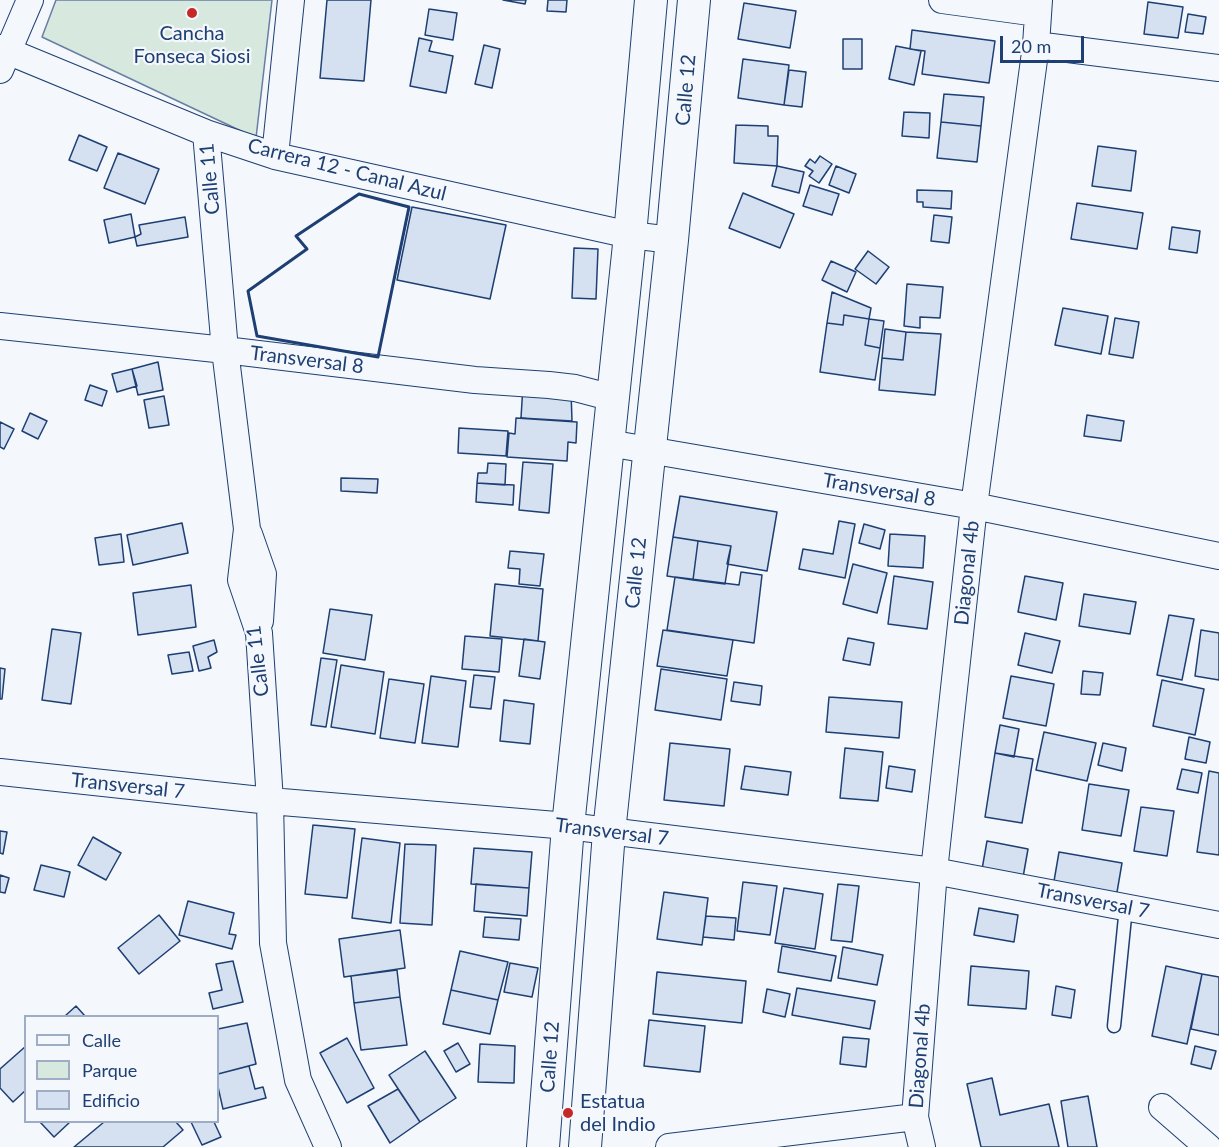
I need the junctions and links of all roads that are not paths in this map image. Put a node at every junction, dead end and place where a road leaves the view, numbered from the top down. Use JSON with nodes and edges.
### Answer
{"nodes":[{"id":1,"x":30,"y":0,"type":"edge"},
{"id":2,"x":291,"y":0,"type":"edge"},
{"id":3,"x":651,"y":0,"type":"edge"},
{"id":4,"x":694,"y":0,"type":"edge"},
{"id":5,"x":942,"y":0,"type":"edge"},
{"id":6,"x":1038,"y":7,"type":"edge"},
{"id":7,"x":1036,"y":45,"type":"junction"},
{"id":8,"x":3,"y":56,"type":"edge"},
{"id":9,"x":1219,"y":68,"type":"edge"},
{"id":10,"x":206,"y":134,"type":"junction"},
{"id":11,"x":275,"y":156,"type":"junction"},
{"id":12,"x":630,"y":235,"type":"junction"},
{"id":13,"x":672,"y":240,"type":"junction"},
{"id":14,"x":0,"y":326,"type":"edge"},
{"id":15,"x":225,"y":350,"type":"junction"},
{"id":16,"x":613,"y":398,"type":"junction"},
{"id":17,"x":608,"y":443,"type":"junction"},
{"id":18,"x":649,"y":450,"type":"junction"},
{"id":19,"x":974,"y":506,"type":"junction"},
{"id":20,"x":1219,"y":556,"type":"edge"},
{"id":21,"x":0,"y":772,"type":"edge"},
{"id":22,"x":270,"y":801,"type":"junction"},
{"id":23,"x":568,"y":826,"type":"junction"},
{"id":24,"x":609,"y":831,"type":"junction"},
{"id":25,"x":934,"y":871,"type":"junction"},
{"id":26,"x":1126,"y":907,"type":"junction"},
{"id":27,"x":1219,"y":925,"type":"edge"},
{"id":28,"x":1114,"y":1026,"type":"dead end"},
{"id":29,"x":1162,"y":1107,"type":"dead end"},
{"id":30,"x":915,"y":1117,"type":"junction"},
{"id":31,"x":328,"y":1147,"type":"edge"},
{"id":32,"x":543,"y":1147,"type":"edge"},
{"id":33,"x":585,"y":1147,"type":"edge"},
{"id":34,"x":669,"y":1147,"type":"edge"},
{"id":35,"x":922,"y":1147,"type":"edge"},
{"id":36,"x":1208,"y":1147,"type":"edge"}],
"edges":[{"from":1,"to":8,"type":"street"},
{"from":2,"to":11,"type":"street"},
{"from":3,"to":12,"type":"street","name":"Calle 12"},
{"from":4,"to":13,"type":"street","name":"Calle 12"},
{"from":5,"to":6,"type":"street"},
{"from":6,"to":7,"type":"street","name":"Diagonal 4b"},
{"from":7,"to":9,"type":"street"},
{"from":7,"to":19,"type":"street","name":"Diagonal 4b"},
{"from":8,"to":10,"type":"street","name":"Carrera 12 - Canal Azul"},
{"from":10,"to":11,"type":"street","name":"Carrera 12 - Canal Azul"},
{"from":10,"to":15,"type":"street","name":"Calle 11"},
{"from":11,"to":12,"type":"street","name":"Carrera 12 - Canal Azul"},
{"from":12,"to":13,"type":"street","name":"Carrera 12 - Canal Azul"},
{"from":12,"to":16,"type":"street","name":"Calle 12"},
{"from":13,"to":18,"type":"street","name":"Calle 12"},
{"from":14,"to":15,"type":"street","name":"Transversal 8"},
{"from":15,"to":16,"type":"street","name":"Transversal 8"},
{"from":15,"to":22,"type":"street","name":"Calle 11"},
{"from":16,"to":17,"type":"street","name":"Calle 12"},
{"from":17,"to":18,"type":"street","name":"Transversal 8"},
{"from":17,"to":23,"type":"street","name":"Calle 12"},
{"from":18,"to":19,"type":"street","name":"Transversal 8"},
{"from":18,"to":24,"type":"street","name":"Calle 12"},
{"from":19,"to":20,"type":"street","name":"Transversal 8"},
{"from":19,"to":25,"type":"street","name":"Diagonal 4b"},
{"from":21,"to":22,"type":"street","name":"Transversal 7"},
{"from":22,"to":23,"type":"street","name":"Transversal 7"},
{"from":22,"to":31,"type":"street","name":"Calle 11"},
{"from":23,"to":24,"type":"street","name":"Transversal 7"},
{"from":23,"to":32,"type":"street","name":"Calle 12"},
{"from":24,"to":25,"type":"street","name":"Transversal 7"},
{"from":24,"to":33,"type":"street","name":"Calle 12"},
{"from":25,"to":26,"type":"street","name":"Transversal 7"},
{"from":25,"to":30,"type":"street","name":"Diagonal 4b"},
{"from":26,"to":27,"type":"street","name":"Transversal 7"},
{"from":26,"to":28,"type":"lane"},
{"from":29,"to":36,"type":"street"},
{"from":30,"to":34,"type":"street"},
{"from":30,"to":35,"type":"street","name":"Diagonal 4b"}]}
